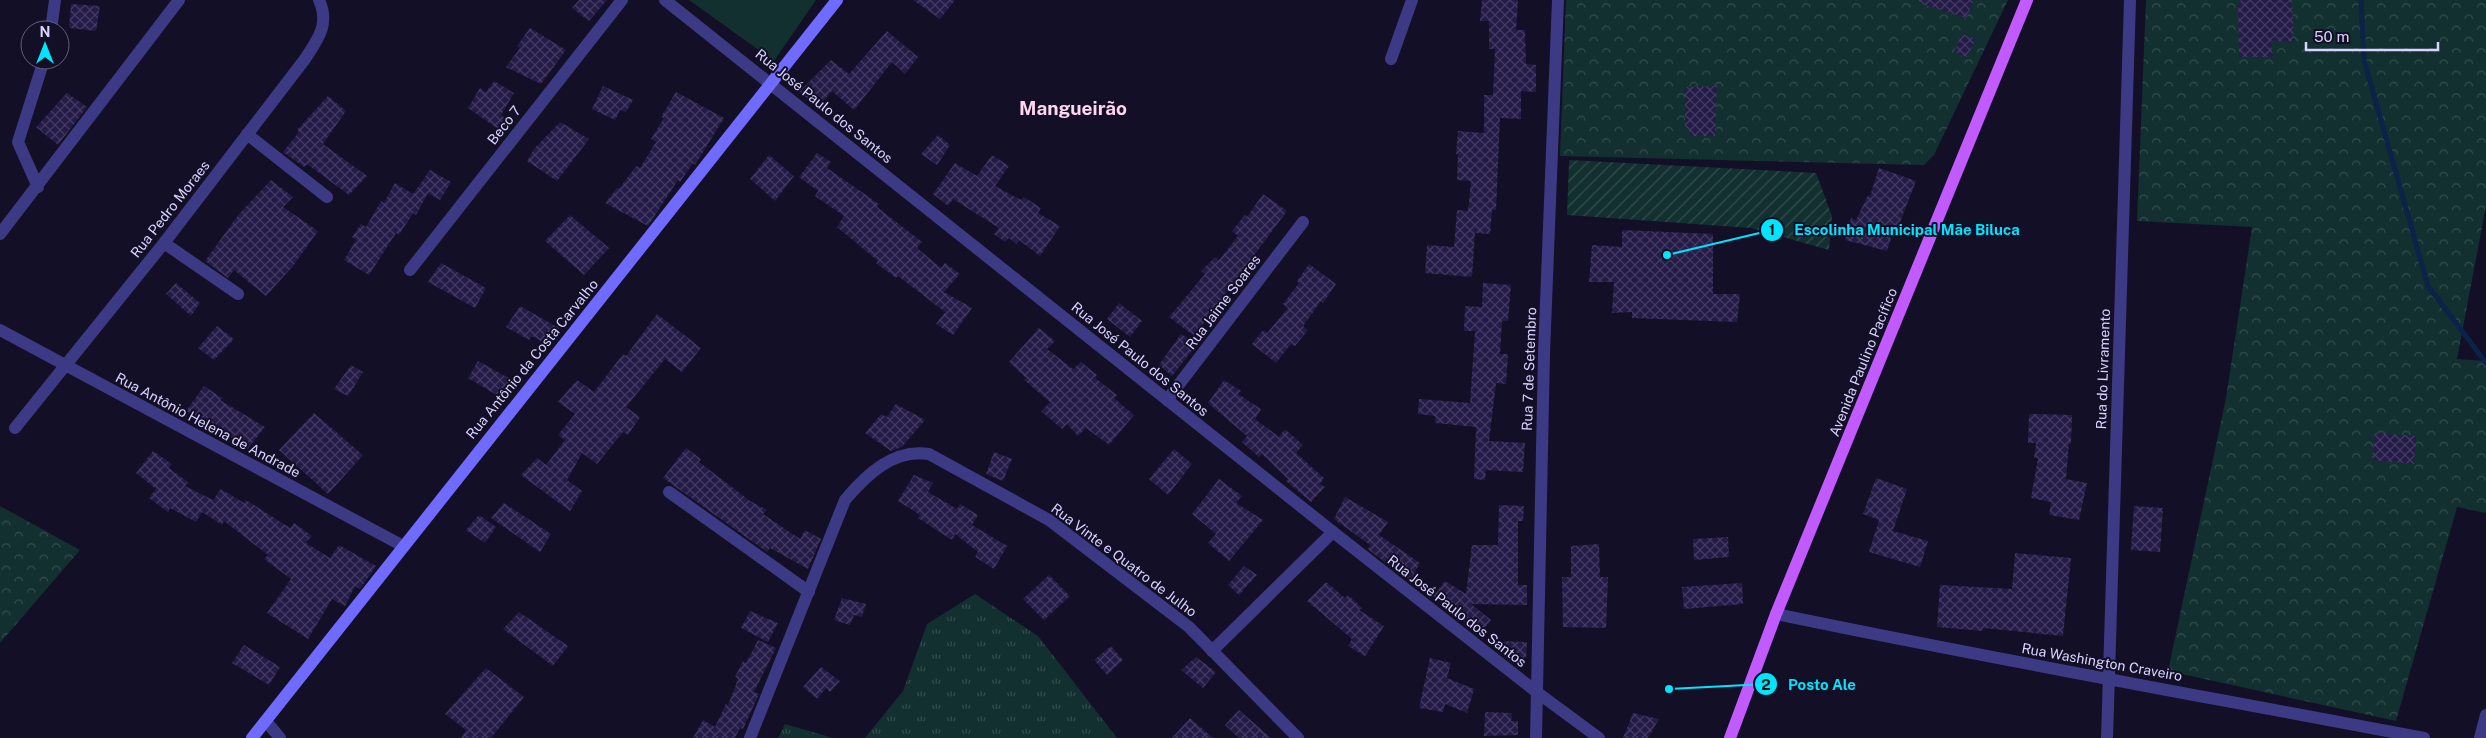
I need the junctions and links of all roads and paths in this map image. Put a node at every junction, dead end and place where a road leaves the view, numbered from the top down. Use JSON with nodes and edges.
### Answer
{"nodes":[{"id":1,"x":55,"y":0,"type":"edge"},
{"id":2,"x":179,"y":0,"type":"edge"},
{"id":3,"x":319,"y":0,"type":"edge"},
{"id":4,"x":622,"y":0,"type":"edge"},
{"id":5,"x":665,"y":0,"type":"edge"},
{"id":6,"x":837,"y":0,"type":"edge"},
{"id":7,"x":1412,"y":0,"type":"edge"},
{"id":8,"x":1558,"y":0,"type":"edge"},
{"id":9,"x":2027,"y":0,"type":"edge"},
{"id":10,"x":2130,"y":0,"type":"edge"},
{"id":11,"x":52,"y":20,"type":"edge"},
{"id":12,"x":1391,"y":59,"type":"dead end"},
{"id":13,"x":41,"y":70,"type":"edge"},
{"id":14,"x":771,"y":84,"type":"junction"},
{"id":15,"x":246,"y":134,"type":"junction"},
{"id":16,"x":38,"y":187,"type":"junction"},
{"id":17,"x":327,"y":197,"type":"dead end"},
{"id":18,"x":1303,"y":222,"type":"dead end"},
{"id":19,"x":0,"y":234,"type":"edge"},
{"id":20,"x":164,"y":243,"type":"junction"},
{"id":21,"x":410,"y":270,"type":"dead end"},
{"id":22,"x":238,"y":294,"type":"dead end"},
{"id":23,"x":0,"y":330,"type":"edge"},
{"id":24,"x":65,"y":365,"type":"junction"},
{"id":25,"x":1166,"y":400,"type":"junction"},
{"id":26,"x":16,"y":428,"type":"dead end"},
{"id":27,"x":669,"y":492,"type":"dead end"},
{"id":28,"x":1333,"y":532,"type":"junction"},
{"id":29,"x":403,"y":546,"type":"junction"},
{"id":30,"x":809,"y":592,"type":"junction"},
{"id":31,"x":1776,"y":614,"type":"junction"},
{"id":32,"x":1212,"y":651,"type":"junction"},
{"id":33,"x":2108,"y":678,"type":"junction"},
{"id":34,"x":1538,"y":693,"type":"junction"},
{"id":35,"x":2486,"y":715,"type":"edge"},
{"id":36,"x":266,"y":721,"type":"junction"},
{"id":37,"x":252,"y":738,"type":"edge"},
{"id":38,"x":280,"y":738,"type":"edge"},
{"id":39,"x":750,"y":738,"type":"edge"},
{"id":40,"x":1298,"y":738,"type":"edge"},
{"id":41,"x":1536,"y":738,"type":"edge"},
{"id":42,"x":1599,"y":738,"type":"edge"},
{"id":43,"x":1730,"y":738,"type":"edge"},
{"id":44,"x":2107,"y":738,"type":"edge"},
{"id":45,"x":2424,"y":738,"type":"edge"},
{"id":46,"x":2480,"y":738,"type":"edge"}],
"edges":[{"from":1,"to":11,"type":"street"},
{"from":2,"to":16,"type":"street"},
{"from":3,"to":15,"type":"street","name":"Rua Pedro Moraes"},
{"from":4,"to":21,"type":"street","name":"Beco 7"},
{"from":5,"to":14,"type":"street","name":"Rua José Paulo dos Santos"},
{"from":6,"to":14,"type":"street","name":"Rua Antônio da Costa Carvalho"},
{"from":7,"to":12,"type":"street"},
{"from":8,"to":34,"type":"street","name":"Rua 7 de Setembro"},
{"from":9,"to":31,"type":"main road","name":"Avenida Paulino Pacífico"},
{"from":10,"to":33,"type":"street","name":"Rua do Livramento"},
{"from":13,"to":16,"type":"street"},
{"from":14,"to":25,"type":"street","name":"Rua José Paulo dos Santos"},
{"from":14,"to":29,"type":"street","name":"Rua Antônio da Costa Carvalho"},
{"from":15,"to":17,"type":"street"},
{"from":15,"to":20,"type":"street","name":"Rua Pedro Moraes"},
{"from":16,"to":19,"type":"street"},
{"from":18,"to":25,"type":"street","name":"Rua Jaime Soares"},
{"from":20,"to":22,"type":"street"},
{"from":20,"to":24,"type":"street","name":"Rua Pedro Moraes"},
{"from":23,"to":24,"type":"street","name":"Rua Antônio Helena de Andrade"},
{"from":24,"to":26,"type":"street","name":"Rua Pedro Moraes"},
{"from":24,"to":29,"type":"street","name":"Rua Antônio Helena de Andrade"},
{"from":25,"to":28,"type":"street","name":"Rua José Paulo dos Santos"},
{"from":27,"to":30,"type":"street"},
{"from":28,"to":32,"type":"street"},
{"from":28,"to":34,"type":"street","name":"Rua José Paulo dos Santos"},
{"from":29,"to":36,"type":"street","name":"Rua Antônio da Costa Carvalho"},
{"from":30,"to":32,"type":"street","name":"Rua Vinte e Quatro de Julho"},
{"from":30,"to":39,"type":"street","name":"Rua Vinte e Quatro de Julho"},
{"from":31,"to":33,"type":"street","name":"Rua Washington Craveiro"},
{"from":31,"to":43,"type":"main road","name":"Avenida Paulino Pacífico"},
{"from":32,"to":40,"type":"street","name":"Rua Vinte e Quatro de Julho"},
{"from":33,"to":44,"type":"street","name":"Rua do Livramento"},
{"from":33,"to":45,"type":"street","name":"Rua Washington Craveiro"},
{"from":34,"to":41,"type":"street","name":"Rua 7 de Setembro"},
{"from":34,"to":42,"type":"street","name":"Rua José Paulo dos Santos"},
{"from":35,"to":46,"type":"street"},
{"from":36,"to":37,"type":"street","name":"Rua Antônio da Costa Carvalho"},
{"from":36,"to":38,"type":"street"}]}
